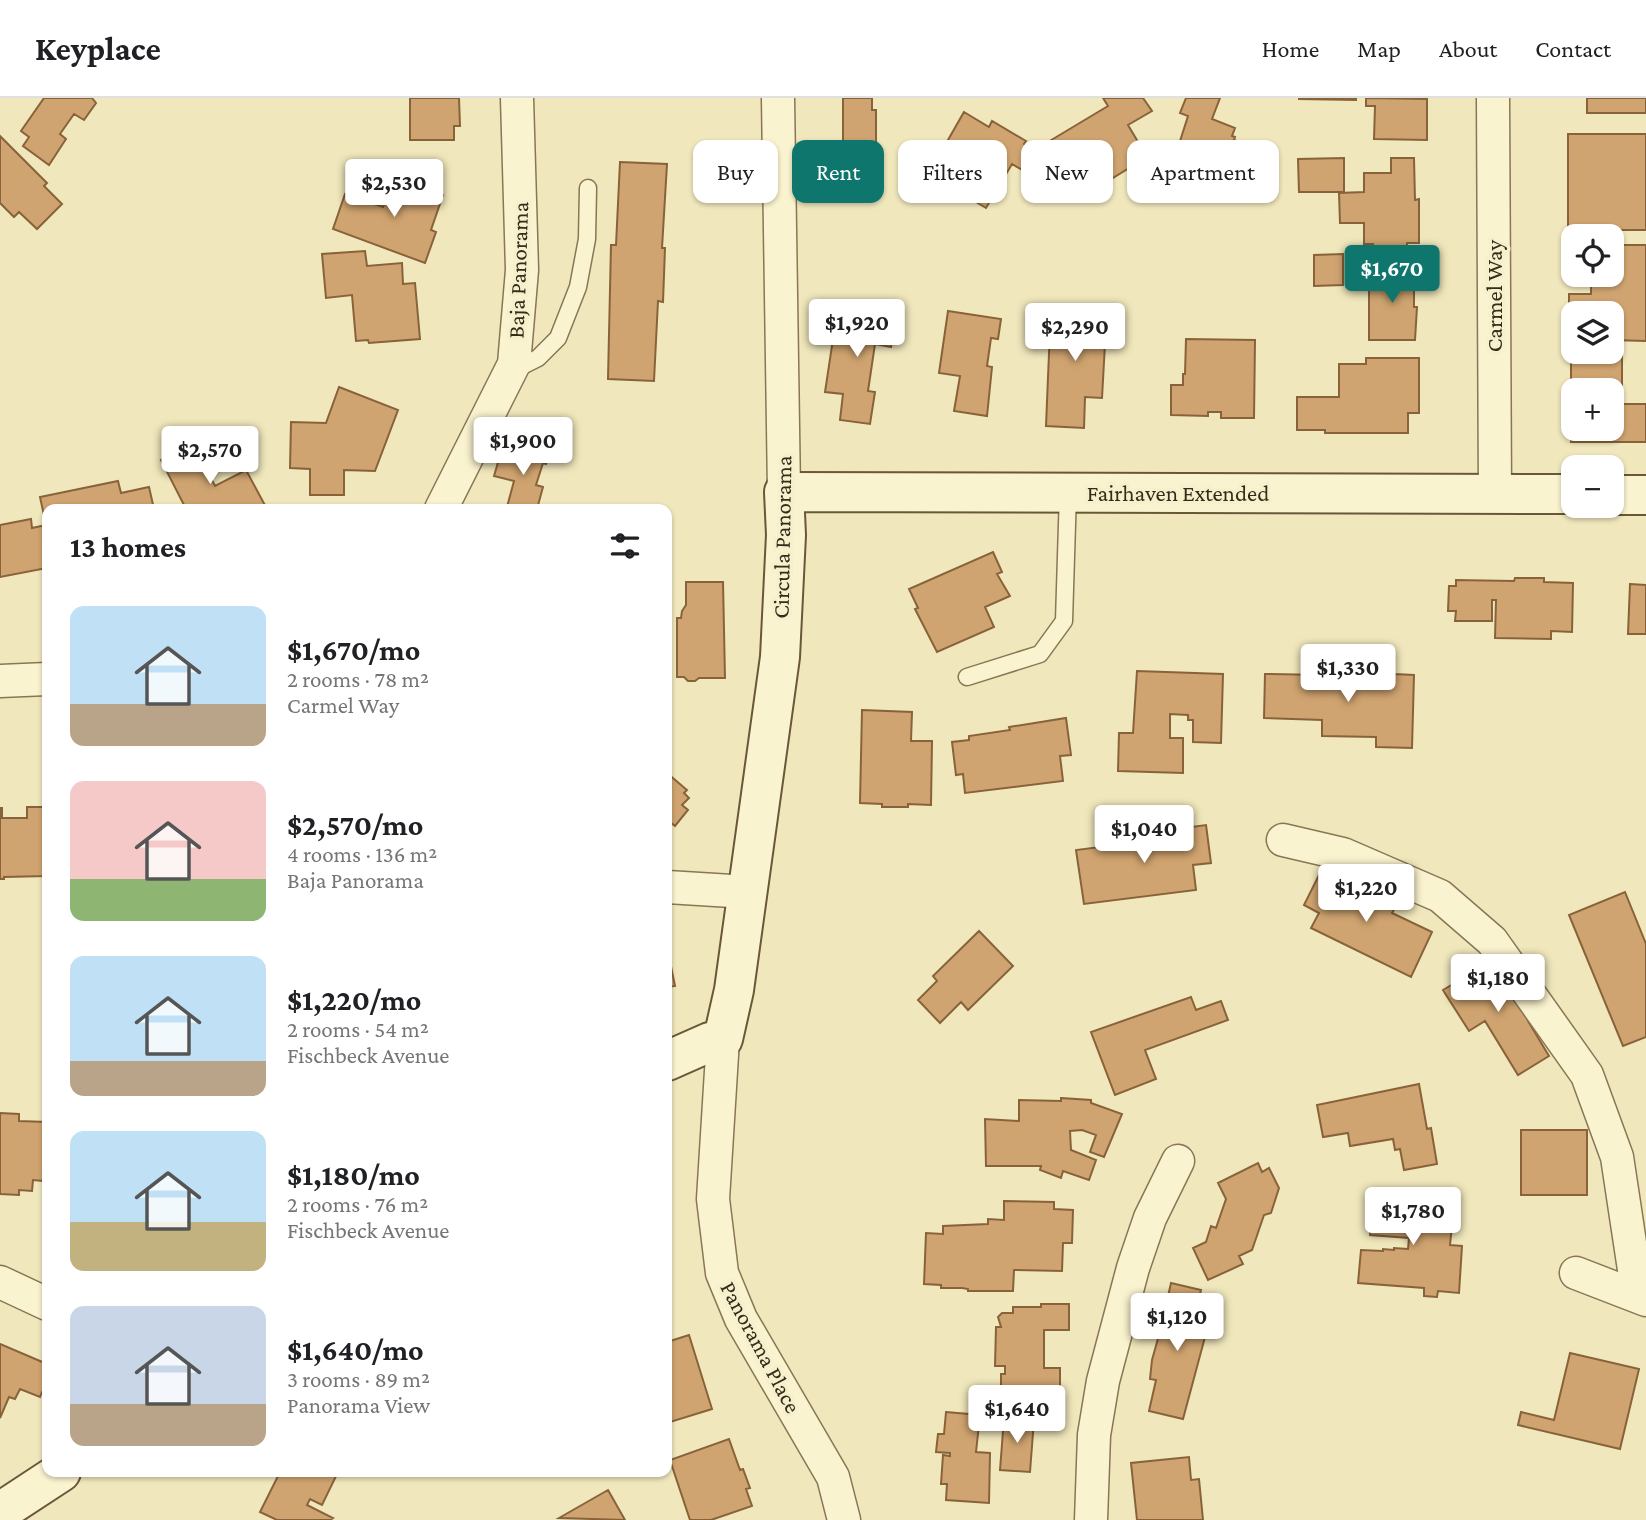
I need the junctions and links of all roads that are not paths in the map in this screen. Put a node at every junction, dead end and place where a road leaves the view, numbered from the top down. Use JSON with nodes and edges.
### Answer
{"nodes":[{"id":1,"x":517,"y":98,"type":"edge"},
{"id":2,"x":778,"y":98,"type":"edge"},
{"id":3,"x":1493,"y":98,"type":"edge"},
{"id":4,"x":589,"y":188,"type":"dead end"},
{"id":5,"x":510,"y":372,"type":"junction"},
{"id":6,"x":783,"y":492,"type":"junction"},
{"id":7,"x":1069,"y":492,"type":"junction"},
{"id":8,"x":1495,"y":494,"type":"junction"},
{"id":9,"x":1561,"y":494,"type":"edge"},
{"id":10,"x":1624,"y":495,"type":"edge"},
{"id":11,"x":1646,"y":495,"type":"edge"},
{"id":12,"x":444,"y":504,"type":"edge"},
{"id":13,"x":967,"y":677,"type":"dead end"},
{"id":14,"x":42,"y":679,"type":"edge"},
{"id":15,"x":0,"y":681,"type":"edge"},
{"id":16,"x":1283,"y":840,"type":"dead end"},
{"id":17,"x":672,"y":887,"type":"edge"},
{"id":18,"x":748,"y":892,"type":"junction"},
{"id":19,"x":723,"y":1039,"type":"junction"},
{"id":20,"x":672,"y":1059,"type":"edge"},
{"id":21,"x":1178,"y":1161,"type":"dead end"},
{"id":22,"x":1576,"y":1273,"type":"dead end"},
{"id":23,"x":0,"y":1282,"type":"edge"},
{"id":24,"x":1642,"y":1298,"type":"edge"},
{"id":25,"x":42,"y":1302,"type":"edge"},
{"id":26,"x":53,"y":1477,"type":"edge"},
{"id":27,"x":0,"y":1512,"type":"edge"},
{"id":28,"x":844,"y":1520,"type":"edge"},
{"id":29,"x":1091,"y":1520,"type":"edge"}],
"edges":[{"from":1,"to":5,"type":"street","name":"Baja Panorama"},
{"from":2,"to":6,"type":"street","name":"Circula Panorama"},
{"from":3,"to":8,"type":"street","name":"Carmel Way"},
{"from":4,"to":5,"type":"lane"},
{"from":5,"to":12,"type":"street","name":"Baja Panorama"},
{"from":6,"to":7,"type":"street","name":"Fairhaven Extended"},
{"from":6,"to":18,"type":"street","name":"Circula Panorama"},
{"from":7,"to":8,"type":"street","name":"Fairhaven Extended"},
{"from":7,"to":13,"type":"lane"},
{"from":8,"to":9,"type":"street","name":"Fairhaven Extended"},
{"from":10,"to":11,"type":"street"},
{"from":14,"to":15,"type":"street"},
{"from":16,"to":24,"type":"street"},
{"from":17,"to":18,"type":"street"},
{"from":18,"to":19,"type":"street","name":"Circula Panorama"},
{"from":19,"to":20,"type":"street"},
{"from":19,"to":28,"type":"street","name":"Panorama Place"},
{"from":21,"to":29,"type":"street"},
{"from":22,"to":24,"type":"street"},
{"from":23,"to":25,"type":"street"},
{"from":26,"to":27,"type":"street"}]}
